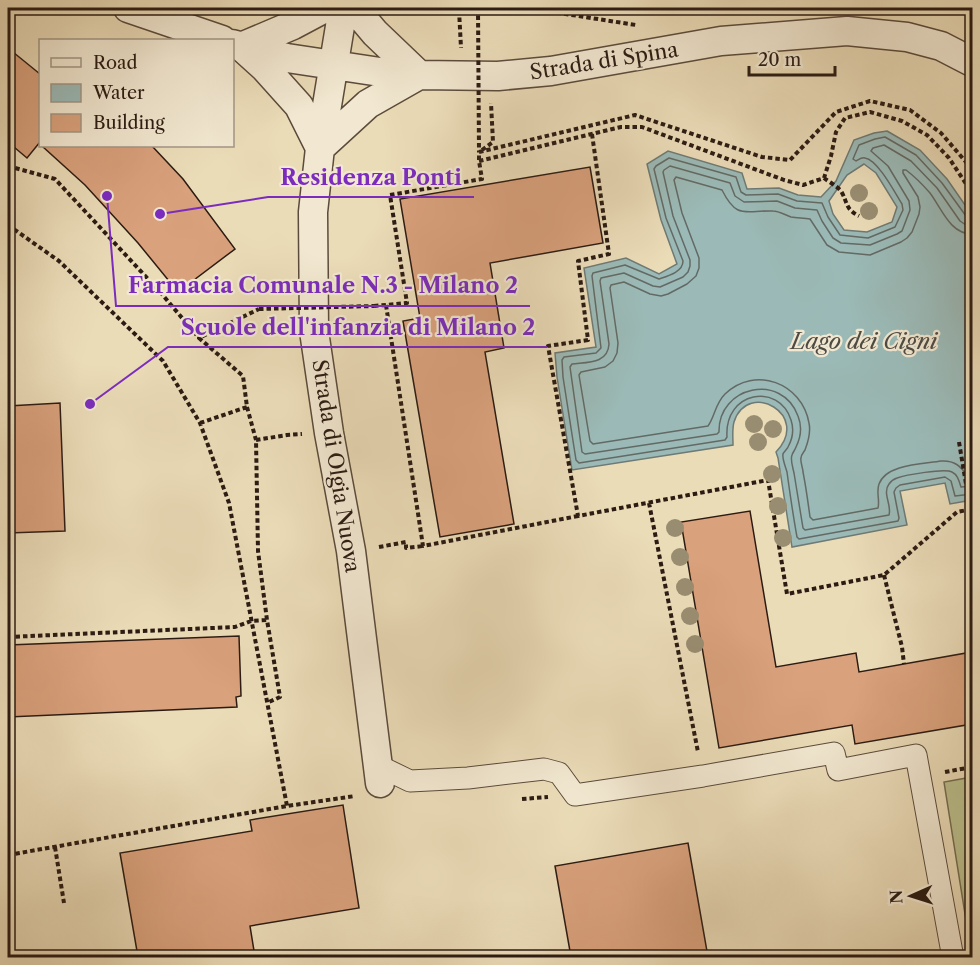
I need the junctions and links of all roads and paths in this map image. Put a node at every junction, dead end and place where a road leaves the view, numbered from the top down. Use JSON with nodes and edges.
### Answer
{"nodes":[{"id":1,"x":128,"y":8,"type":"edge"},
{"id":2,"x":325,"y":8,"type":"edge"},
{"id":3,"x":343,"y":8,"type":"edge"},
{"id":4,"x":354,"y":8,"type":"edge"},
{"id":5,"x":478,"y":8,"type":"edge"},
{"id":6,"x":527,"y":8,"type":"edge"},
{"id":7,"x":459,"y":10,"type":"dead end"},
{"id":8,"x":636,"y":26,"type":"dead end"},
{"id":9,"x":218,"y":39,"type":"edge"},
{"id":10,"x":234,"y":43,"type":"edge"},
{"id":11,"x":234,"y":45,"type":"edge"},
{"id":12,"x":234,"y":45,"type":"edge"},
{"id":13,"x":972,"y":62,"type":"edge"},
{"id":14,"x":334,"y":66,"type":"junction"},
{"id":15,"x":419,"y":75,"type":"junction"},
{"id":16,"x":477,"y":76,"type":"junction"},
{"id":17,"x":592,"y":134,"type":"junction"},
{"id":18,"x":320,"y":148,"type":"junction"},
{"id":19,"x":479,"y":152,"type":"junction"},
{"id":20,"x":479,"y":161,"type":"junction"},
{"id":21,"x":8,"y":166,"type":"edge"},
{"id":22,"x":972,"y":173,"type":"edge"},
{"id":23,"x":824,"y":178,"type":"junction"},
{"id":24,"x":972,"y":193,"type":"edge"},
{"id":25,"x":860,"y":216,"type":"dead end"},
{"id":26,"x":8,"y":225,"type":"edge"},
{"id":27,"x":386,"y":305,"type":"junction"},
{"id":28,"x":199,"y":339,"type":"junction"},
{"id":29,"x":247,"y":407,"type":"junction"},
{"id":30,"x":200,"y":423,"type":"junction"},
{"id":31,"x":287,"y":435,"type":"dead end"},
{"id":32,"x":256,"y":440,"type":"junction"},
{"id":33,"x":959,"y":442,"type":"dead end"},
{"id":34,"x":966,"y":484,"type":"dead end"},
{"id":35,"x":649,"y":503,"type":"junction"},
{"id":36,"x":972,"y":509,"type":"edge"},
{"id":37,"x":578,"y":516,"type":"junction"},
{"id":38,"x":382,"y":546,"type":"dead end"},
{"id":39,"x":423,"y":546,"type":"junction"},
{"id":40,"x":885,"y":575,"type":"junction"},
{"id":41,"x":267,"y":620,"type":"junction"},
{"id":42,"x":251,"y":621,"type":"junction"},
{"id":43,"x":8,"y":637,"type":"edge"},
{"id":44,"x":904,"y":664,"type":"dead end"},
{"id":45,"x":269,"y":702,"type":"junction"},
{"id":46,"x":379,"y":774,"type":"joint"},
{"id":47,"x":703,"y":776,"type":"junction"},
{"id":48,"x":55,"y":847,"type":"junction"},
{"id":49,"x":8,"y":855,"type":"edge"},
{"id":50,"x":64,"y":903,"type":"dead end"},
{"id":51,"x":953,"y":957,"type":"edge"}],
"edges":[{"from":1,"to":9,"type":"street","name":"Strada di Spina"},
{"from":2,"to":10,"type":"street"},
{"from":3,"to":14,"type":"street","name":"Strada di Olgia Nuova"},
{"from":4,"to":15,"type":"street"},
{"from":5,"to":19,"type":"path","bridge":true},
{"from":6,"to":8,"type":"path"},
{"from":7,"to":16,"type":"path"},
{"from":11,"to":14,"type":"street","name":"Strada di Spina"},
{"from":12,"to":18,"type":"street"},
{"from":13,"to":16,"type":"street","name":"Strada di Spina"},
{"from":14,"to":15,"type":"street","name":"Strada di Spina"},
{"from":14,"to":18,"type":"street","name":"Strada di Olgia Nuova"},
{"from":15,"to":16,"type":"street","name":"Strada di Spina"},
{"from":15,"to":18,"type":"street"},
{"from":16,"to":19,"type":"path"},
{"from":17,"to":20,"type":"path"},
{"from":17,"to":23,"type":"path"},
{"from":17,"to":37,"type":"path"},
{"from":18,"to":46,"type":"street","name":"Strada di Olgia Nuova"},
{"from":19,"to":20,"type":"path"},
{"from":19,"to":22,"type":"path"},
{"from":20,"to":27,"type":"path"},
{"from":21,"to":28,"type":"path"},
{"from":23,"to":24,"type":"path"},
{"from":23,"to":25,"type":"path"},
{"from":26,"to":30,"type":"path"},
{"from":27,"to":28,"type":"path","bridge":true},
{"from":27,"to":39,"type":"path"},
{"from":28,"to":29,"type":"path"},
{"from":29,"to":30,"type":"path"},
{"from":29,"to":32,"type":"path"},
{"from":30,"to":42,"type":"path"},
{"from":31,"to":32,"type":"path"},
{"from":32,"to":41,"type":"path"},
{"from":33,"to":34,"type":"path"},
{"from":35,"to":37,"type":"path"},
{"from":35,"to":40,"type":"path"},
{"from":35,"to":47,"type":"path"},
{"from":36,"to":40,"type":"path"},
{"from":37,"to":39,"type":"path"},
{"from":38,"to":39,"type":"path"},
{"from":40,"to":44,"type":"path"},
{"from":41,"to":42,"type":"path"},
{"from":41,"to":45,"type":"path"},
{"from":42,"to":43,"type":"path"},
{"from":42,"to":45,"type":"path"},
{"from":45,"to":48,"type":"path"},
{"from":46,"to":47,"type":"street"},
{"from":47,"to":51,"type":"street"},
{"from":48,"to":49,"type":"path"},
{"from":48,"to":50,"type":"path"}]}
